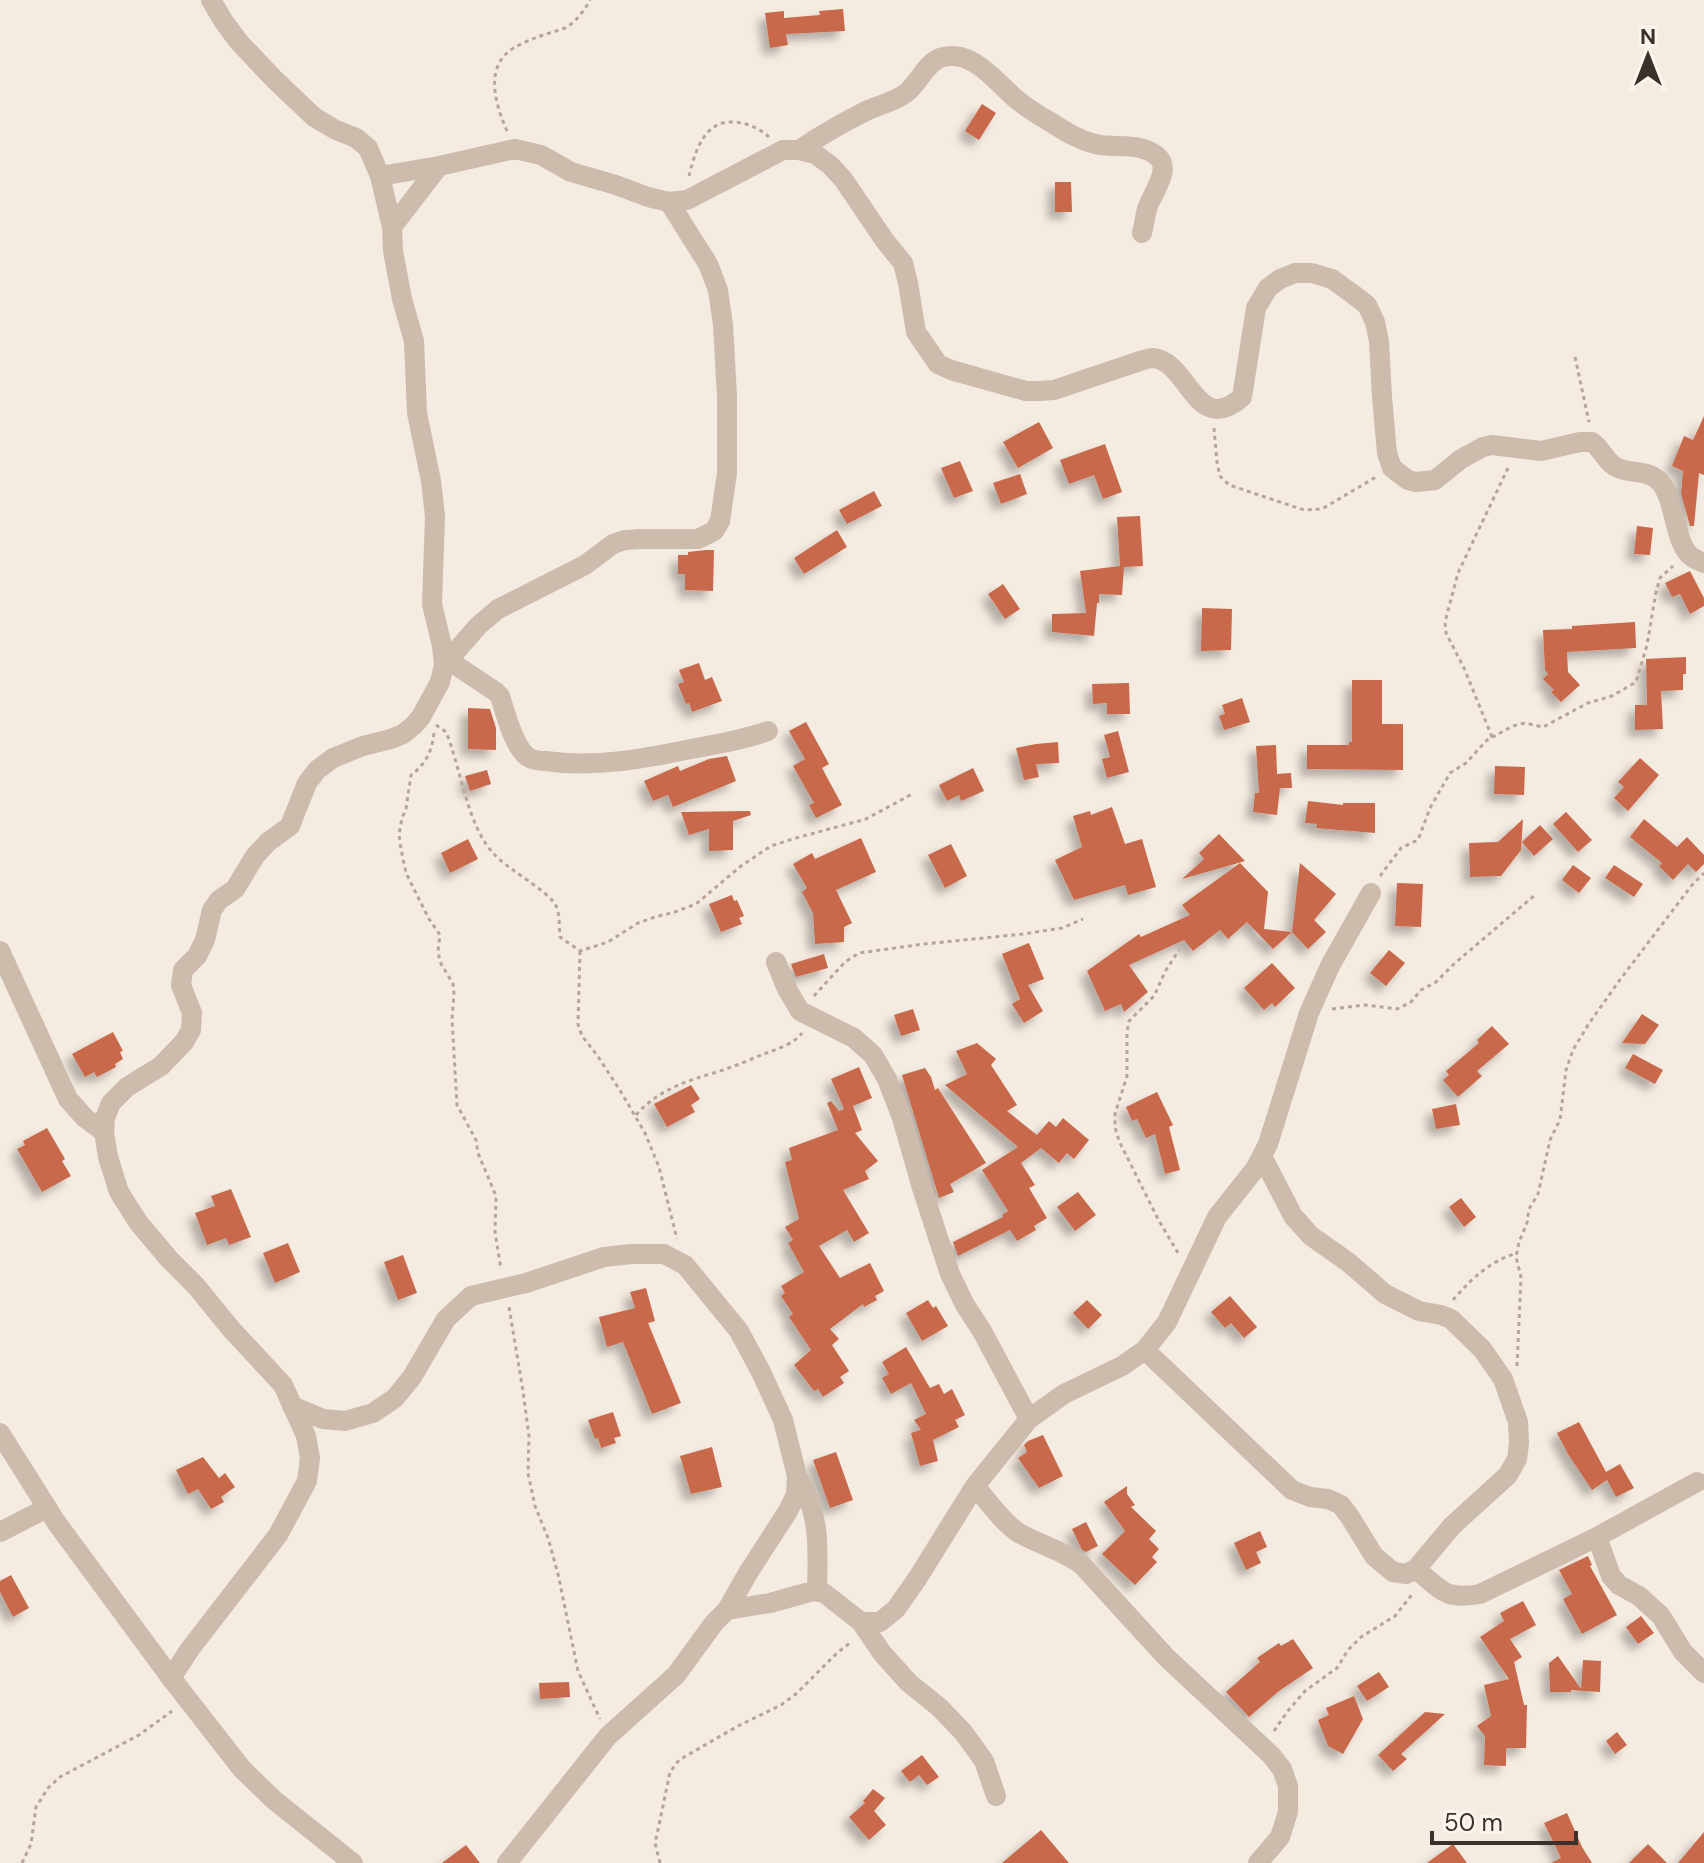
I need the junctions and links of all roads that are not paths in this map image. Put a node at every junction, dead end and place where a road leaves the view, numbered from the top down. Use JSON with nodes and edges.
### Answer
{"nodes":[{"id":1,"x":211,"y":0,"type":"edge"},
{"id":2,"x":791,"y":150,"type":"junction"},
{"id":3,"x":439,"y":166,"type":"junction"},
{"id":4,"x":380,"y":176,"type":"junction"},
{"id":5,"x":678,"y":201,"type":"junction"},
{"id":6,"x":392,"y":227,"type":"junction"},
{"id":7,"x":1142,"y":233,"type":"dead end"},
{"id":8,"x":1696,"y":558,"type":"edge"},
{"id":9,"x":446,"y":662,"type":"junction"},
{"id":10,"x":768,"y":731,"type":"dead end"},
{"id":11,"x":1371,"y":893,"type":"road end"},
{"id":12,"x":0,"y":951,"type":"edge"},
{"id":13,"x":776,"y":962,"type":"dead end"},
{"id":14,"x":104,"y":1132,"type":"junction"},
{"id":15,"x":1262,"y":1156,"type":"junction"},
{"id":16,"x":1145,"y":1350,"type":"junction"},
{"id":17,"x":292,"y":1406,"type":"junction"},
{"id":18,"x":1029,"y":1419,"type":"junction"},
{"id":19,"x":0,"y":1433,"type":"edge"},
{"id":20,"x":797,"y":1476,"type":"junction"},
{"id":21,"x":1697,"y":1482,"type":"dead end"},
{"id":22,"x":975,"y":1486,"type":"junction"},
{"id":23,"x":47,"y":1508,"type":"junction"},
{"id":24,"x":0,"y":1532,"type":"edge"},
{"id":25,"x":1597,"y":1537,"type":"junction"},
{"id":26,"x":1421,"y":1573,"type":"junction"},
{"id":27,"x":817,"y":1591,"type":"junction"},
{"id":28,"x":727,"y":1610,"type":"junction"},
{"id":29,"x":864,"y":1626,"type":"junction"},
{"id":30,"x":1704,"y":1673,"type":"edge"},
{"id":31,"x":171,"y":1678,"type":"junction"},
{"id":32,"x":996,"y":1796,"type":"dead end"},
{"id":33,"x":353,"y":1863,"type":"edge"},
{"id":34,"x":507,"y":1863,"type":"edge"},
{"id":35,"x":1258,"y":1863,"type":"edge"}],
"edges":[{"from":1,"to":4,"type":"street"},
{"from":2,"to":5,"type":"street"},
{"from":2,"to":7,"type":"street"},
{"from":2,"to":8,"type":"street"},
{"from":3,"to":4,"type":"street"},
{"from":3,"to":5,"type":"street"},
{"from":3,"to":6,"type":"street"},
{"from":4,"to":6,"type":"street"},
{"from":5,"to":9,"type":"street"},
{"from":6,"to":9,"type":"street"},
{"from":9,"to":10,"type":"street"},
{"from":9,"to":14,"type":"street"},
{"from":11,"to":15,"type":"street"},
{"from":12,"to":14,"type":"street"},
{"from":13,"to":18,"type":"street"},
{"from":14,"to":17,"type":"street"},
{"from":15,"to":16,"type":"street"},
{"from":15,"to":26,"type":"street"},
{"from":16,"to":18,"type":"street"},
{"from":16,"to":26,"type":"street"},
{"from":17,"to":20,"type":"street"},
{"from":17,"to":31,"type":"street"},
{"from":18,"to":22,"type":"street"},
{"from":19,"to":23,"type":"street"},
{"from":20,"to":27,"type":"street"},
{"from":20,"to":28,"type":"street"},
{"from":21,"to":25,"type":"street"},
{"from":22,"to":29,"type":"street"},
{"from":22,"to":35,"type":"street"},
{"from":23,"to":24,"type":"street"},
{"from":23,"to":31,"type":"street"},
{"from":25,"to":26,"type":"street"},
{"from":25,"to":30,"type":"street"},
{"from":27,"to":28,"type":"street"},
{"from":27,"to":29,"type":"street"},
{"from":28,"to":34,"type":"street"},
{"from":29,"to":32,"type":"street"},
{"from":31,"to":33,"type":"street"}]}
